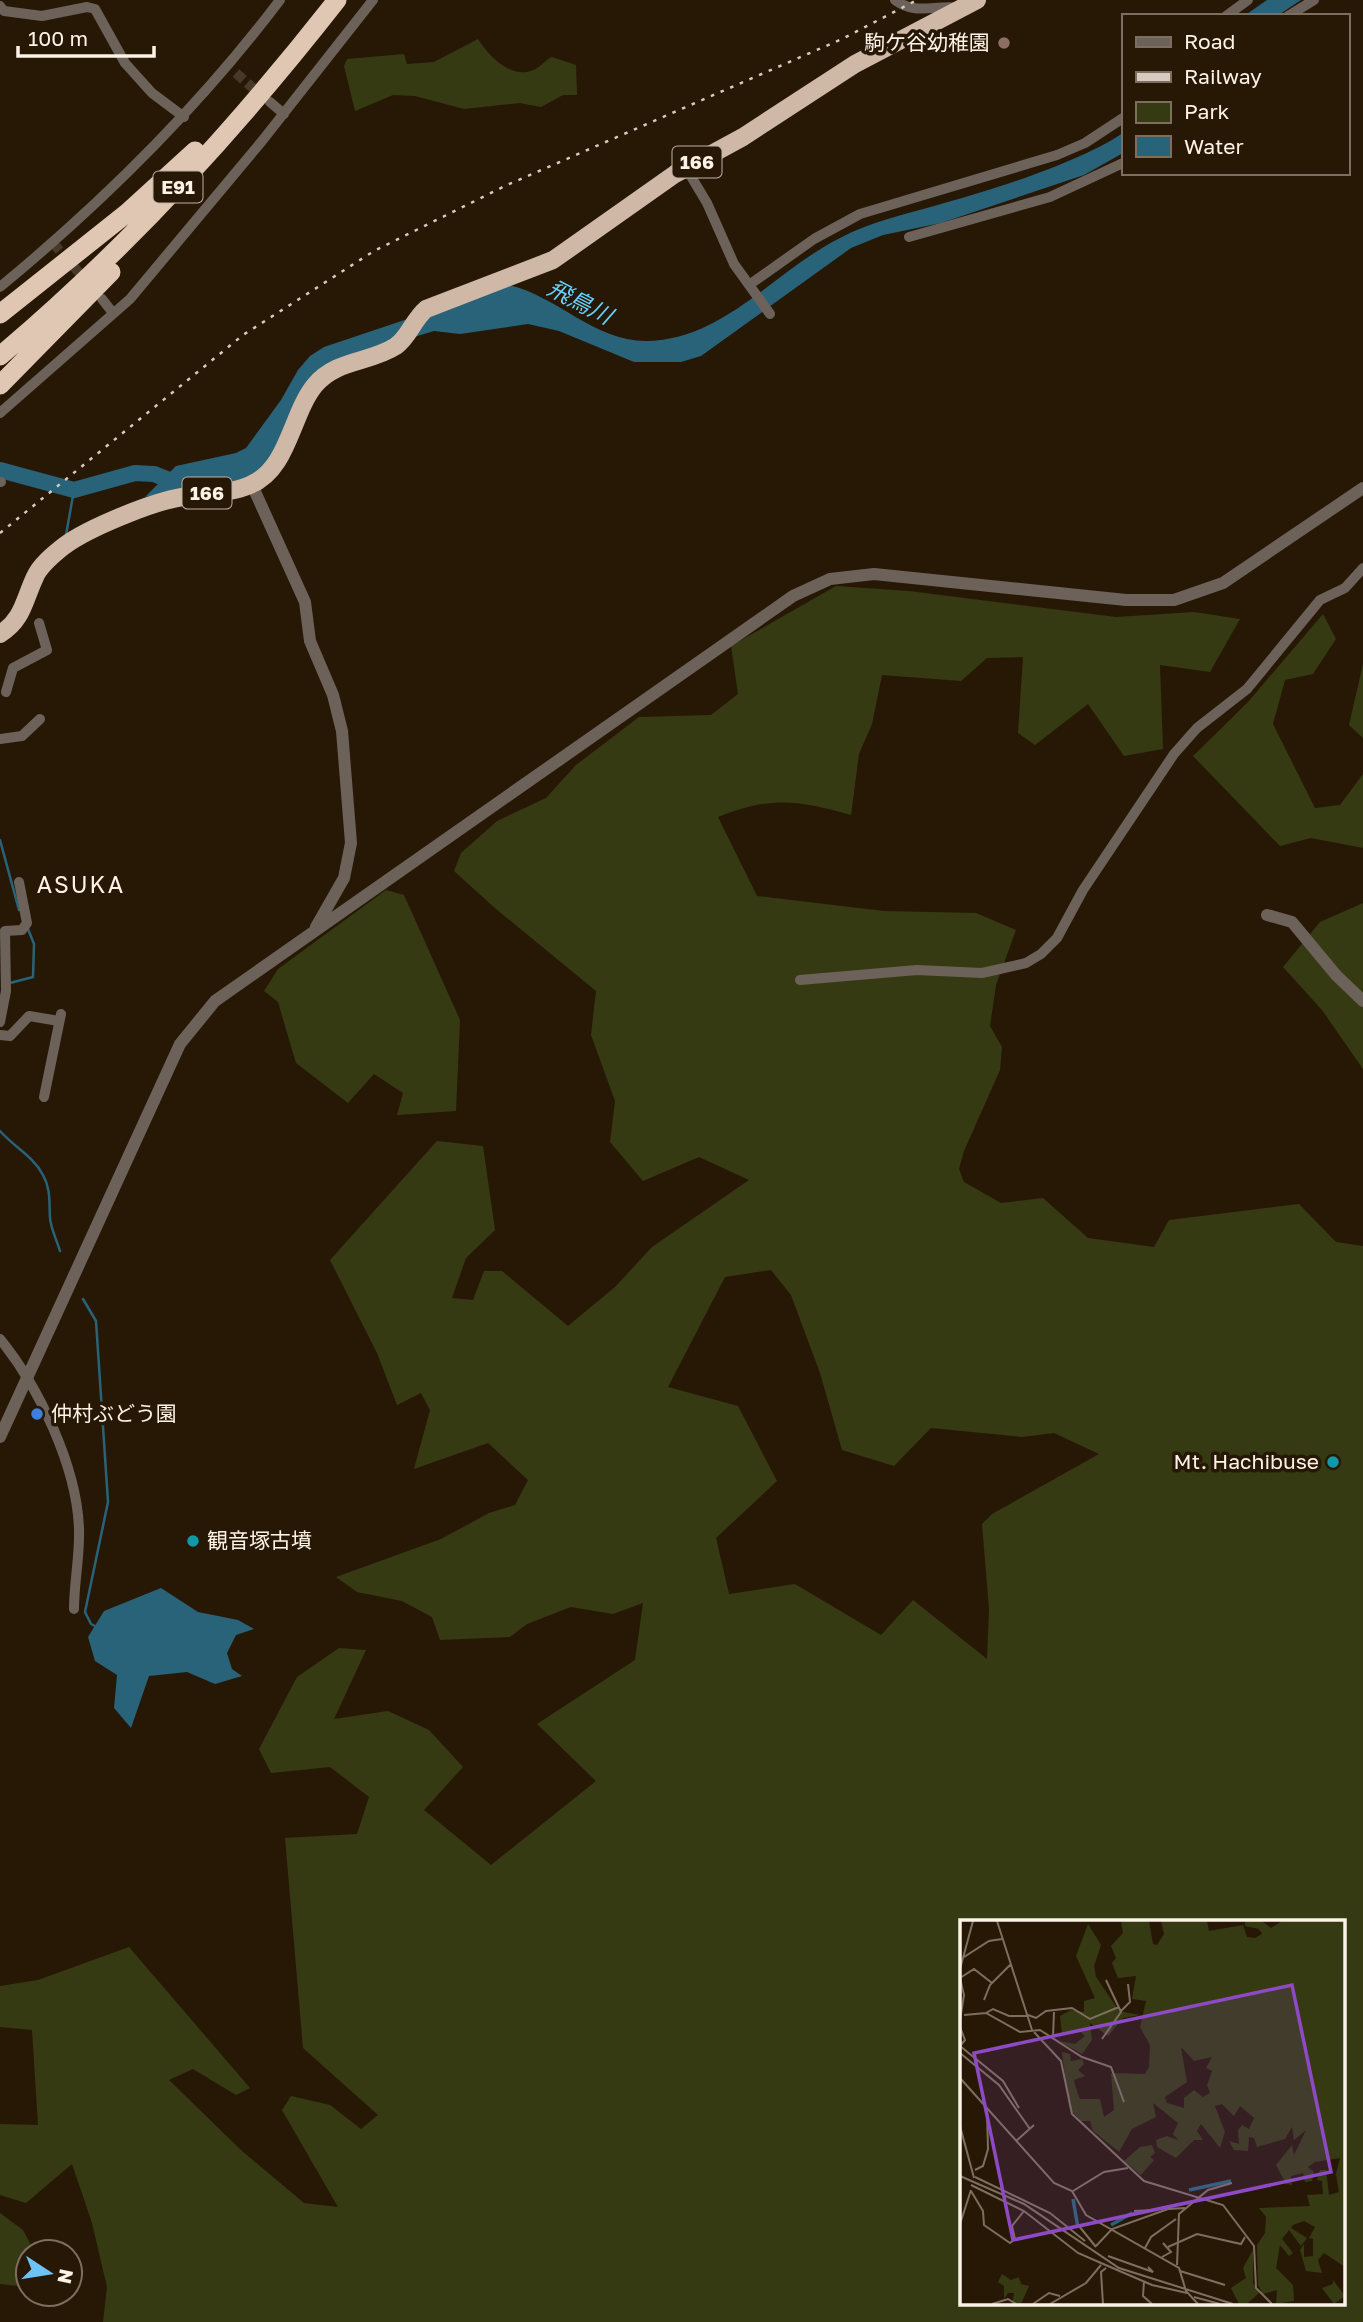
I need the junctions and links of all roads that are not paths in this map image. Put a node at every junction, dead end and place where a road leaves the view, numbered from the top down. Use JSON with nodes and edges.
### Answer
{"nodes":[{"id":1,"x":280,"y":0,"type":"edge"},
{"id":2,"x":330,"y":0,"type":"edge"},
{"id":3,"x":337,"y":0,"type":"edge"},
{"id":4,"x":373,"y":0,"type":"edge"},
{"id":5,"x":895,"y":0,"type":"edge"},
{"id":6,"x":1248,"y":0,"type":"edge"},
{"id":7,"x":1314,"y":0,"type":"edge"},
{"id":8,"x":969,"y":5,"type":"edge"},
{"id":9,"x":0,"y":6,"type":"edge"},
{"id":10,"x":1229,"y":14,"type":"edge"},
{"id":11,"x":1291,"y":14,"type":"edge"},
{"id":12,"x":270,"y":102,"type":"tunnel mouth"},
{"id":13,"x":284,"y":114,"type":"junction"},
{"id":14,"x":184,"y":117,"type":"junction"},
{"id":15,"x":1122,"y":119,"type":"edge"},
{"id":16,"x":232,"y":123,"type":"junction"},
{"id":17,"x":1122,"y":163,"type":"edge"},
{"id":18,"x":686,"y":168,"type":"junction"},
{"id":19,"x":909,"y":237,"type":"dead end"},
{"id":20,"x":0,"y":287,"type":"edge"},
{"id":21,"x":752,"y":288,"type":"junction"},
{"id":22,"x":102,"y":299,"type":"dead end"},
{"id":23,"x":769,"y":312,"type":"dead end"},
{"id":24,"x":113,"y":313,"type":"junction"},
{"id":25,"x":0,"y":314,"type":"edge"},
{"id":26,"x":0,"y":353,"type":"edge"},
{"id":27,"x":0,"y":385,"type":"edge"},
{"id":28,"x":0,"y":413,"type":"edge"},
{"id":29,"x":251,"y":485,"type":"junction"},
{"id":30,"x":1363,"y":488,"type":"edge"},
{"id":31,"x":1361,"y":574,"type":"edge"},
{"id":32,"x":39,"y":623,"type":"dead end"},
{"id":33,"x":0,"y":634,"type":"edge"},
{"id":34,"x":6,"y":692,"type":"dead end"},
{"id":35,"x":40,"y":719,"type":"dead end"},
{"id":36,"x":0,"y":739,"type":"edge"},
{"id":37,"x":19,"y":883,"type":"dead end"},
{"id":38,"x":1266,"y":915,"type":"dead end"},
{"id":39,"x":313,"y":932,"type":"junction"},
{"id":40,"x":800,"y":981,"type":"dead end"},
{"id":41,"x":1363,"y":1001,"type":"edge"},
{"id":42,"x":0,"y":1022,"type":"edge"},
{"id":43,"x":0,"y":1035,"type":"edge"},
{"id":44,"x":44,"y":1097,"type":"dead end"},
{"id":45,"x":0,"y":1339,"type":"edge"},
{"id":46,"x":28,"y":1375,"type":"junction"},
{"id":47,"x":0,"y":1437,"type":"edge"},
{"id":48,"x":75,"y":1609,"type":"dead end"}],
"edges":[{"from":1,"to":14,"type":"street"},
{"from":2,"to":16,"type":"highway","number":"E91"},
{"from":3,"to":16,"type":"highway","number":"E91"},
{"from":4,"to":13,"type":"street"},
{"from":5,"to":8,"type":"street"},
{"from":6,"to":10,"type":"street"},
{"from":7,"to":11,"type":"street"},
{"from":8,"to":18,"type":"highway","number":"166"},
{"from":9,"to":14,"type":"street"},
{"from":12,"to":13,"type":"street"},
{"from":13,"to":24,"type":"street"},
{"from":14,"to":20,"type":"street"},
{"from":15,"to":21,"type":"street"},
{"from":16,"to":25,"type":"highway"},
{"from":16,"to":26,"type":"highway","number":"E91"},
{"from":16,"to":27,"type":"highway"},
{"from":17,"to":19,"type":"street"},
{"from":18,"to":21,"type":"street"},
{"from":18,"to":29,"type":"highway","number":"166"},
{"from":21,"to":23,"type":"street"},
{"from":22,"to":24,"type":"street"},
{"from":24,"to":28,"type":"street"},
{"from":29,"to":33,"type":"highway","number":"166"},
{"from":29,"to":39,"type":"street"},
{"from":30,"to":39,"type":"street"},
{"from":31,"to":40,"type":"street"},
{"from":32,"to":34,"type":"street"},
{"from":35,"to":36,"type":"street"},
{"from":37,"to":42,"type":"street"},
{"from":38,"to":41,"type":"street"},
{"from":39,"to":46,"type":"street"},
{"from":43,"to":44,"type":"street"},
{"from":45,"to":46,"type":"street"},
{"from":46,"to":47,"type":"street"},
{"from":46,"to":48,"type":"street"}]}
